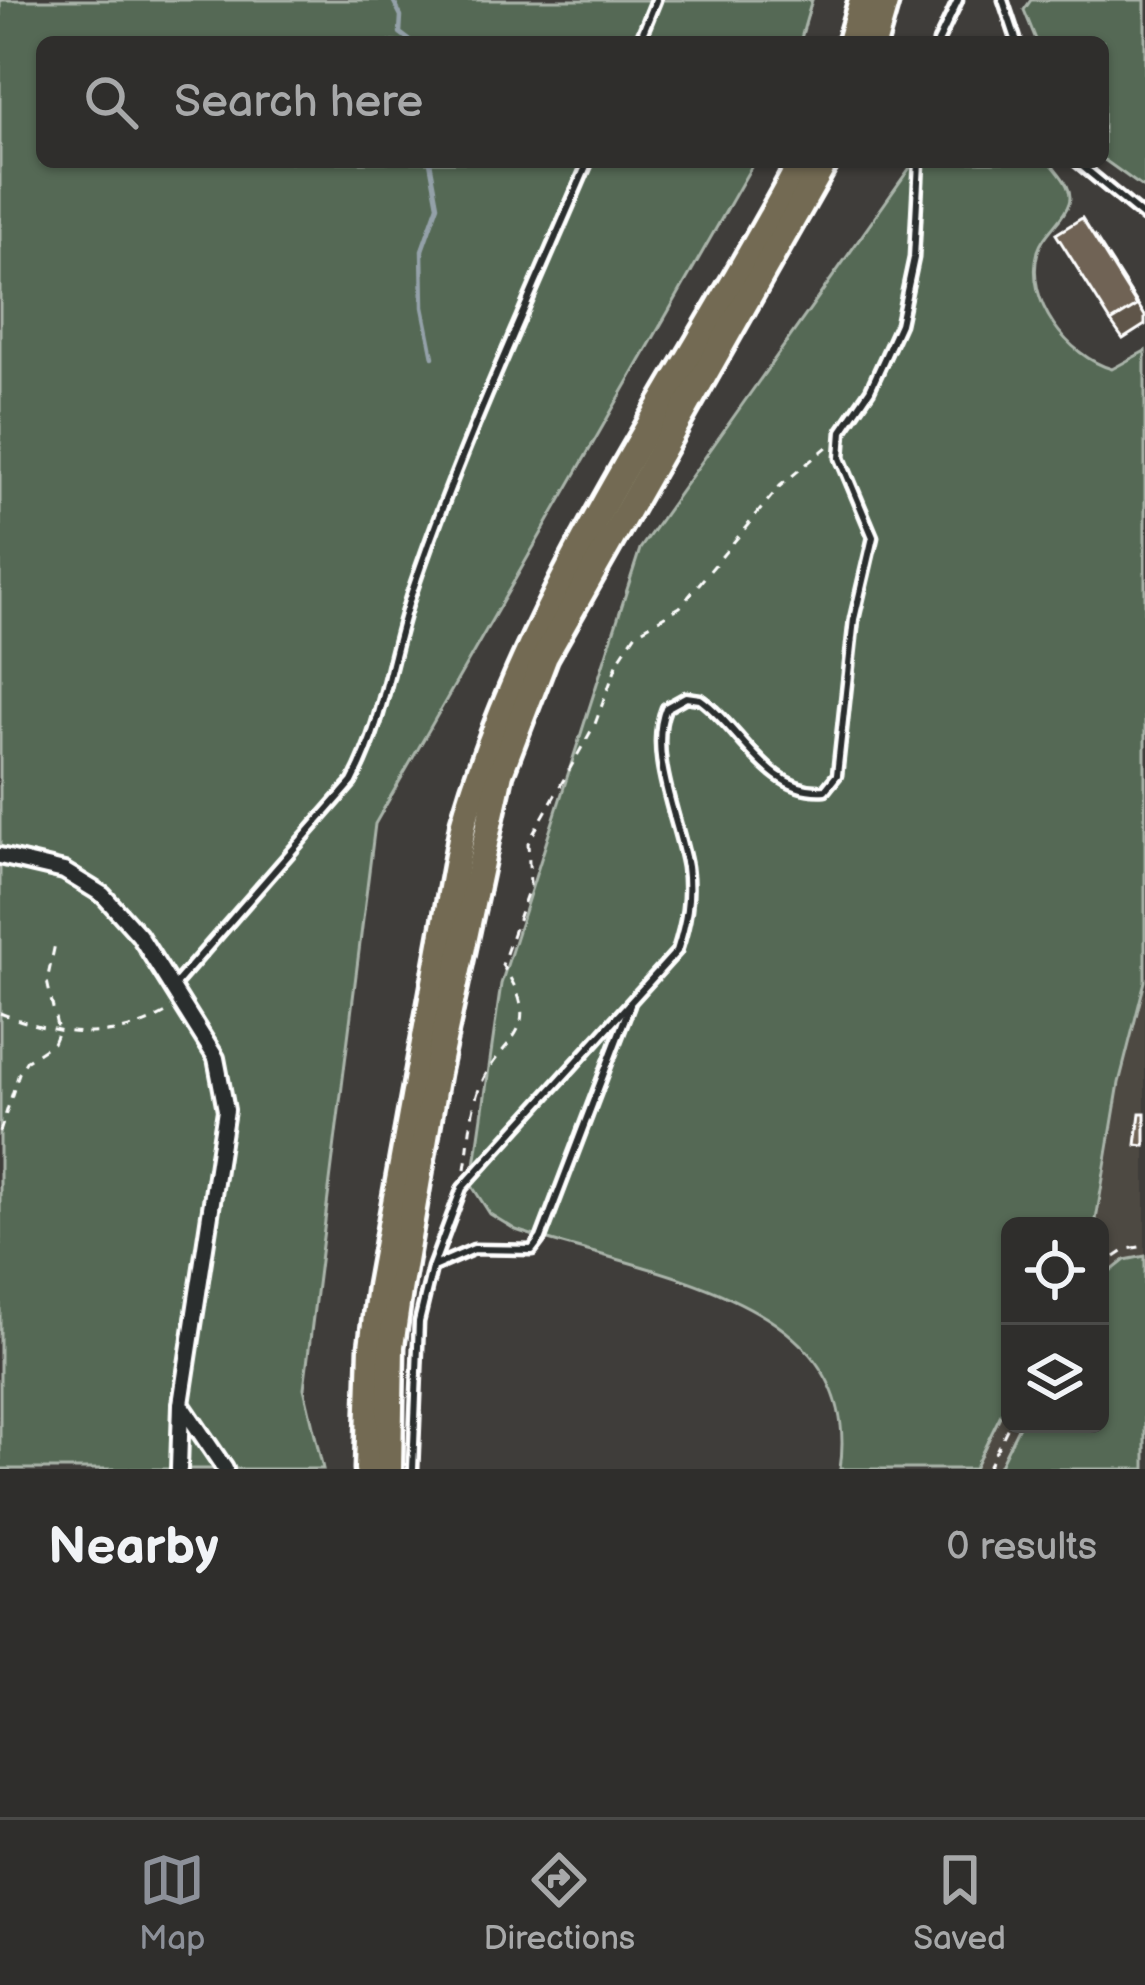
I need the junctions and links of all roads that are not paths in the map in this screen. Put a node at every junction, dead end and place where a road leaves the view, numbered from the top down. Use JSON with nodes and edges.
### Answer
{"nodes":[{"id":1,"x":656,"y":0,"type":"edge"},
{"id":2,"x":862,"y":0,"type":"edge"},
{"id":3,"x":886,"y":0,"type":"edge"},
{"id":4,"x":958,"y":0,"type":"edge"},
{"id":5,"x":1004,"y":0,"type":"edge"},
{"id":6,"x":641,"y":36,"type":"edge"},
{"id":7,"x":852,"y":36,"type":"edge"},
{"id":8,"x":876,"y":36,"type":"edge"},
{"id":9,"x":941,"y":36,"type":"edge"},
{"id":10,"x":1015,"y":36,"type":"edge"},
{"id":11,"x":585,"y":168,"type":"edge"},
{"id":12,"x":798,"y":168,"type":"edge"},
{"id":13,"x":822,"y":168,"type":"edge"},
{"id":14,"x":919,"y":168,"type":"edge"},
{"id":15,"x":1084,"y":168,"type":"edge"},
{"id":16,"x":1145,"y":218,"type":"edge"},
{"id":17,"x":0,"y":856,"type":"edge"},
{"id":18,"x":173,"y":987,"type":"junction"},
{"id":19,"x":632,"y":1003,"type":"junction"},
{"id":20,"x":432,"y":1268,"type":"junction"},
{"id":21,"x":181,"y":1404,"type":"junction"},
{"id":22,"x":179,"y":1469,"type":"edge"},
{"id":23,"x":225,"y":1469,"type":"edge"},
{"id":24,"x":368,"y":1469,"type":"edge"},
{"id":25,"x":389,"y":1469,"type":"edge"},
{"id":26,"x":413,"y":1469,"type":"edge"}],
"edges":[{"from":1,"to":6,"type":"lane"},
{"from":2,"to":7,"type":"highway"},
{"from":3,"to":8,"type":"highway"},
{"from":4,"to":9,"type":"lane"},
{"from":5,"to":10,"type":"lane"},
{"from":11,"to":18,"type":"lane"},
{"from":12,"to":24,"type":"highway"},
{"from":13,"to":25,"type":"highway"},
{"from":14,"to":19,"type":"lane"},
{"from":15,"to":16,"type":"lane"},
{"from":17,"to":18,"type":"street"},
{"from":18,"to":21,"type":"street"},
{"from":19,"to":20,"type":"lane"},
{"from":19,"to":20,"type":"lane"},
{"from":20,"to":26,"type":"lane"},
{"from":21,"to":22,"type":"street"},
{"from":21,"to":23,"type":"street"}]}
